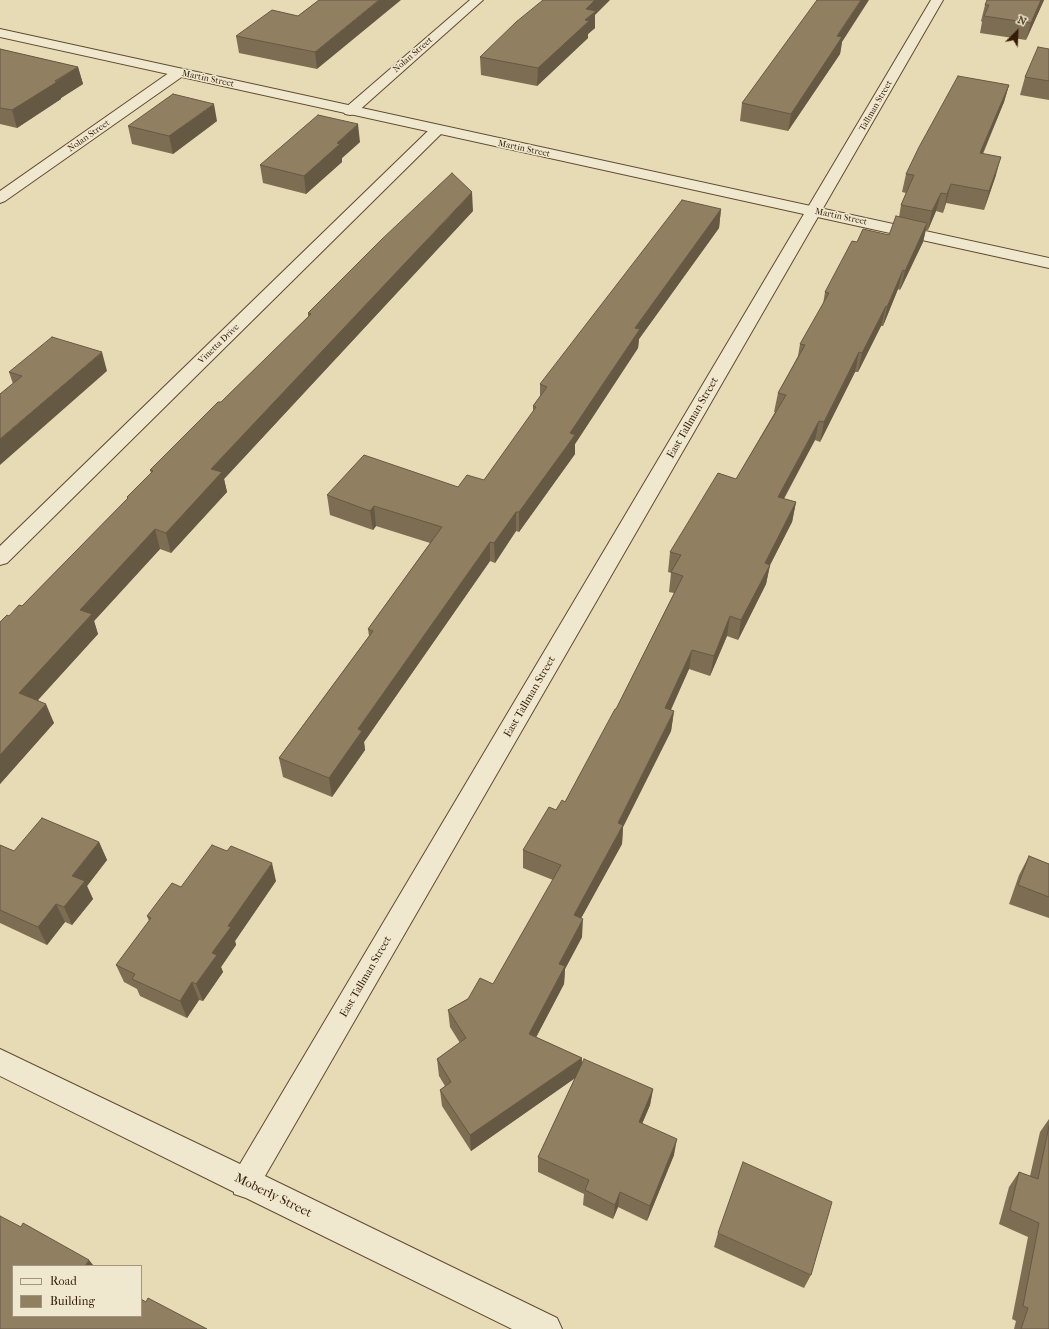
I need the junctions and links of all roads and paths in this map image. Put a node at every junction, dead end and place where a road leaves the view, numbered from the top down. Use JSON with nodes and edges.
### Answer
{"nodes":[{"id":1,"x":477,"y":0,"type":"edge"},
{"id":2,"x":937,"y":0,"type":"edge"},
{"id":3,"x":0,"y":33,"type":"edge"},
{"id":4,"x":178,"y":73,"type":"junction"},
{"id":5,"x":350,"y":110,"type":"junction"},
{"id":6,"x":437,"y":130,"type":"junction"},
{"id":7,"x":0,"y":198,"type":"edge"},
{"id":8,"x":814,"y":212,"type":"junction"},
{"id":9,"x":1049,"y":263,"type":"edge"},
{"id":10,"x":0,"y":558,"type":"edge"},
{"id":11,"x":0,"y":1062,"type":"edge"},
{"id":12,"x":245,"y":1183,"type":"junction"},
{"id":13,"x":546,"y":1329,"type":"edge"}],
"edges":[{"from":1,"to":5,"type":"street","name":"Nolan Street"},
{"from":2,"to":8,"type":"street","name":"Tallman Street"},
{"from":3,"to":4,"type":"street","name":"Martin Street"},
{"from":4,"to":5,"type":"street","name":"Martin Street"},
{"from":4,"to":7,"type":"street","name":"Nolan Street"},
{"from":5,"to":6,"type":"street","name":"Martin Street"},
{"from":6,"to":8,"type":"street","name":"Martin Street"},
{"from":6,"to":10,"type":"street","name":"Vinetta Drive"},
{"from":8,"to":9,"type":"street","name":"Martin Street"},
{"from":8,"to":12,"type":"street","name":"East Tallman Street"},
{"from":11,"to":12,"type":"street","name":"Moberly Street"},
{"from":12,"to":13,"type":"street","name":"Moberly Street"}]}
